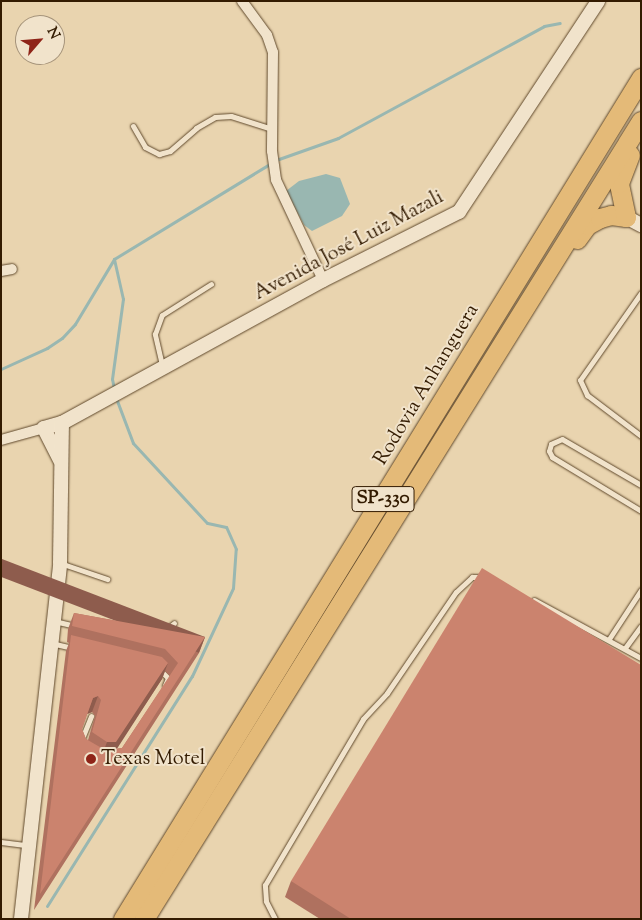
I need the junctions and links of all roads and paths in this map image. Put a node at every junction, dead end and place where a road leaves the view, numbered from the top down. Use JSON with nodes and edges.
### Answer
{"nodes":[{"id":1,"x":242,"y":1,"type":"edge"},
{"id":2,"x":598,"y":1,"type":"edge"},
{"id":3,"x":641,"y":78,"type":"edge"},
{"id":4,"x":641,"y":121,"type":"edge"},
{"id":5,"x":133,"y":126,"type":"dead end"},
{"id":6,"x":273,"y":130,"type":"junction"},
{"id":7,"x":641,"y":134,"type":"edge"},
{"id":8,"x":633,"y":221,"type":"edge"},
{"id":9,"x":323,"y":280,"type":"junction"},
{"id":10,"x":210,"y":284,"type":"dead end"},
{"id":11,"x":641,"y":292,"type":"edge"},
{"id":12,"x":533,"y":295,"type":"junction"},
{"id":13,"x":163,"y":368,"type":"junction"},
{"id":14,"x":62,"y":423,"type":"junction"},
{"id":15,"x":44,"y":428,"type":"junction"},
{"id":16,"x":641,"y":436,"type":"edge"},
{"id":17,"x":1,"y":440,"type":"edge"},
{"id":18,"x":60,"y":460,"type":"junction"},
{"id":19,"x":641,"y":485,"type":"edge"},
{"id":20,"x":641,"y":511,"type":"edge"},
{"id":21,"x":60,"y":563,"type":"junction"},
{"id":22,"x":488,"y":576,"type":"edge"},
{"id":23,"x":107,"y":579,"type":"dead end"},
{"id":24,"x":641,"y":590,"type":"edge"},
{"id":25,"x":528,"y":597,"type":"edge"},
{"id":26,"x":53,"y":621,"type":"junction"},
{"id":27,"x":174,"y":623,"type":"dead end"},
{"id":28,"x":641,"y":626,"type":"edge"},
{"id":29,"x":81,"y":627,"type":"edge"},
{"id":30,"x":152,"y":637,"type":"edge"},
{"id":31,"x":609,"y":639,"type":"junction"},
{"id":32,"x":51,"y":643,"type":"junction"},
{"id":33,"x":625,"y":648,"type":"junction"},
{"id":34,"x":75,"y":649,"type":"edge"},
{"id":35,"x":641,"y":658,"type":"edge"},
{"id":36,"x":148,"y":666,"type":"edge"},
{"id":37,"x":160,"y":693,"type":"edge"},
{"id":38,"x":91,"y":716,"type":"edge"},
{"id":39,"x":82,"y":751,"type":"edge"},
{"id":40,"x":1,"y":842,"type":"edge"},
{"id":41,"x":27,"y":845,"type":"junction"},
{"id":42,"x":21,"y":919,"type":"edge"},
{"id":43,"x":123,"y":919,"type":"edge"},
{"id":44,"x":144,"y":919,"type":"edge"},
{"id":45,"x":275,"y":919,"type":"edge"}],
"edges":[{"from":1,"to":6,"type":"street"},
{"from":2,"to":9,"type":"main road","name":"Avenida José Luiz Mazali"},
{"from":3,"to":43,"type":"highway","name":"Rodovia Anhanguera","number":"SP-330"},
{"from":4,"to":12,"type":"highway","name":"Rodovia Anhanguera","number":"SP-330"},
{"from":5,"to":6,"type":"lane"},
{"from":6,"to":9,"type":"street"},
{"from":7,"to":8,"type":"highway"},
{"from":8,"to":12,"type":"highway"},
{"from":9,"to":13,"type":"main road","name":"Avenida José Luiz Mazali"},
{"from":10,"to":13,"type":"lane"},
{"from":11,"to":16,"type":"lane"},
{"from":12,"to":44,"type":"highway","name":"Rodovia Anhanguera","number":"SP-330"},
{"from":13,"to":14,"type":"main road","name":"Avenida José Luiz Mazali"},
{"from":14,"to":15,"type":"main road","name":"Avenida José Luiz Mazali"},
{"from":14,"to":18,"type":"main road"},
{"from":15,"to":17,"type":"street"},
{"from":15,"to":18,"type":"main road"},
{"from":18,"to":21,"type":"main road"},
{"from":19,"to":20,"type":"lane"},
{"from":21,"to":23,"type":"lane"},
{"from":21,"to":26,"type":"main road"},
{"from":22,"to":45,"type":"lane"},
{"from":24,"to":31,"type":"lane"},
{"from":25,"to":31,"type":"lane"},
{"from":26,"to":29,"type":"lane"},
{"from":26,"to":32,"type":"main road"},
{"from":27,"to":30,"type":"lane"},
{"from":28,"to":33,"type":"lane"},
{"from":31,"to":33,"type":"lane"},
{"from":32,"to":34,"type":"lane"},
{"from":32,"to":41,"type":"main road"},
{"from":33,"to":35,"type":"lane"},
{"from":36,"to":37,"type":"lane"},
{"from":38,"to":39,"type":"lane"},
{"from":40,"to":41,"type":"lane"},
{"from":41,"to":42,"type":"main road"}]}
